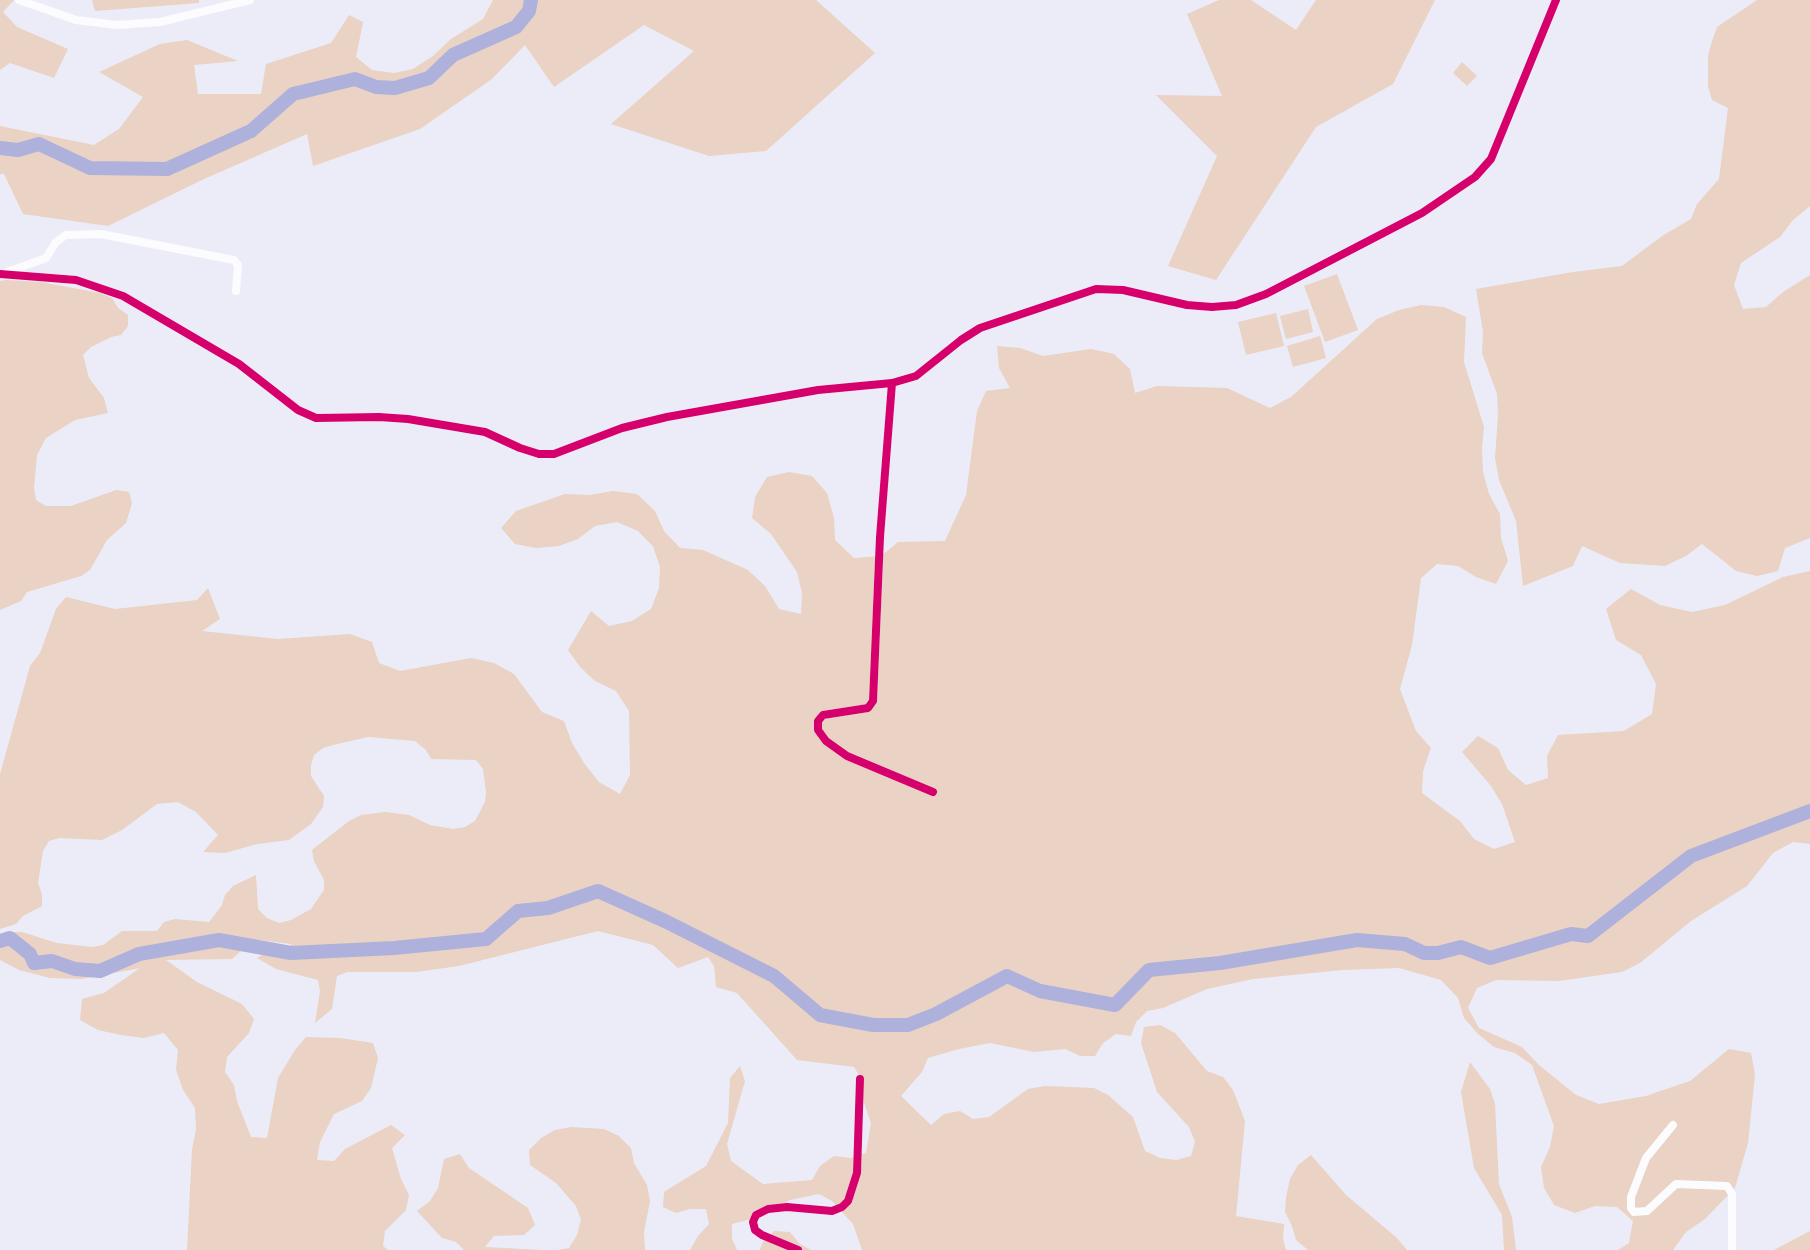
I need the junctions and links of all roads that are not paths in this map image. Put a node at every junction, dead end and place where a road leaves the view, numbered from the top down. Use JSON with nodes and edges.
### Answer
{"nodes":[{"id":1,"x":19,"y":0,"type":"edge"},
{"id":2,"x":250,"y":0,"type":"edge"},
{"id":3,"x":1556,"y":0,"type":"edge"},
{"id":4,"x":1,"y":274,"type":"edge"},
{"id":5,"x":236,"y":291,"type":"dead end"},
{"id":6,"x":892,"y":383,"type":"junction"},
{"id":7,"x":933,"y":792,"type":"dead end"},
{"id":8,"x":860,"y":1079,"type":"dead end"},
{"id":9,"x":1673,"y":1125,"type":"dead end"},
{"id":10,"x":798,"y":1250,"type":"edge"},
{"id":11,"x":1732,"y":1250,"type":"edge"}],
"edges":[{"from":1,"to":2,"type":"street"},
{"from":3,"to":6,"type":"street"},
{"from":4,"to":5,"type":"street"},
{"from":4,"to":6,"type":"street"},
{"from":6,"to":7,"type":"street"},
{"from":8,"to":10,"type":"street"},
{"from":9,"to":11,"type":"street"}]}
